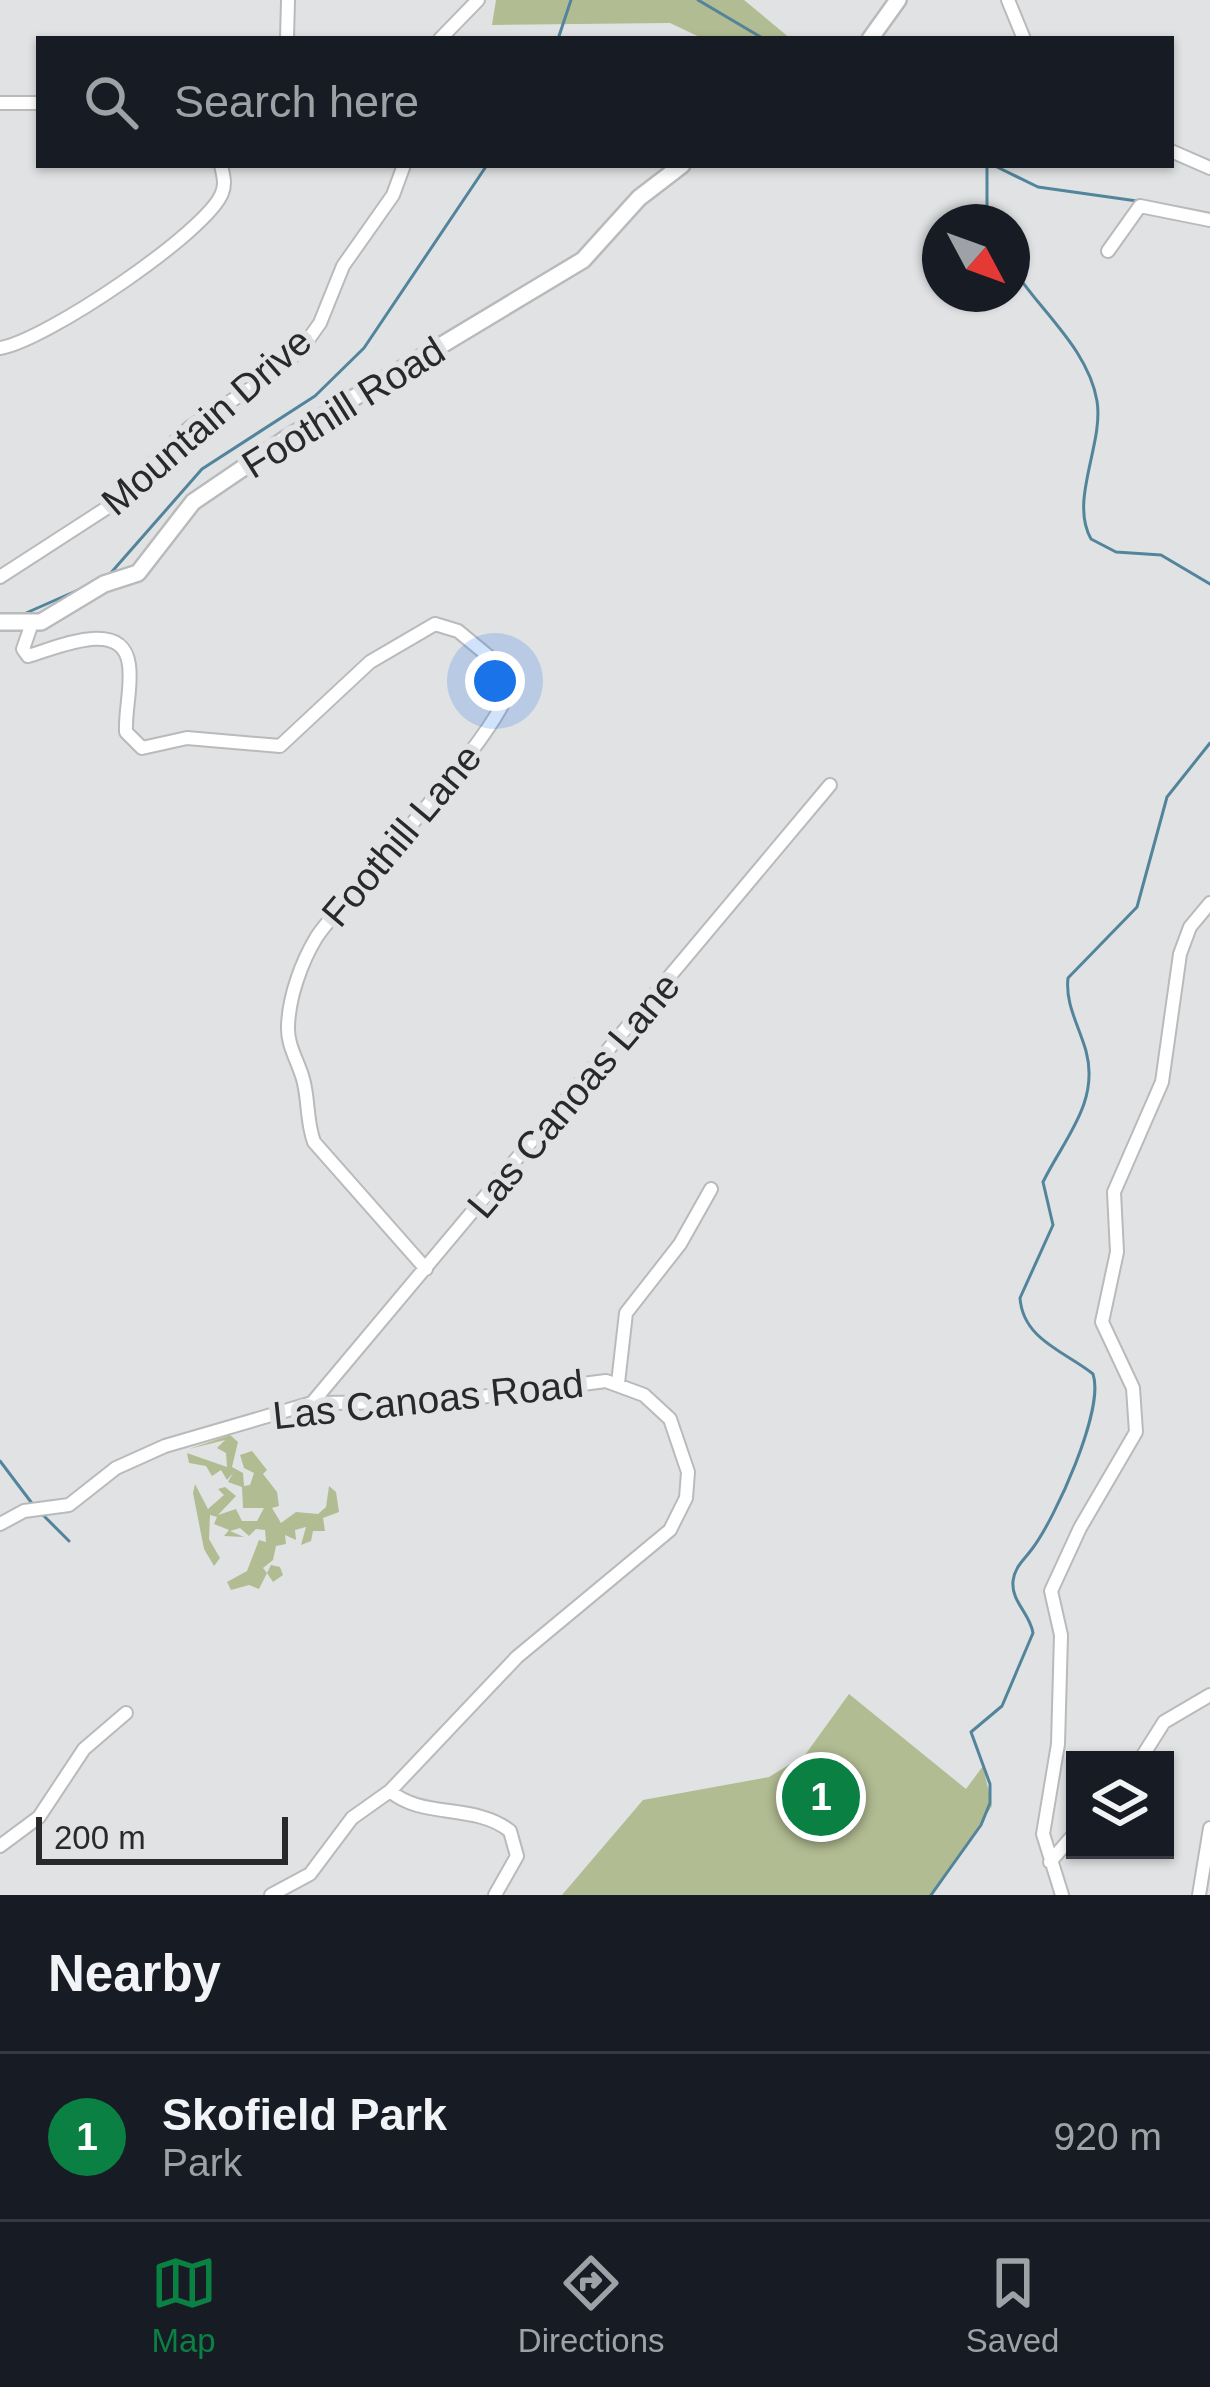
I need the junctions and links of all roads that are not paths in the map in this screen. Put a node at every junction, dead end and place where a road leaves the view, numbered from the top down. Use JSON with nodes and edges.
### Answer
{"nodes":[{"id":1,"x":288,"y":0,"type":"edge"},
{"id":2,"x":478,"y":0,"type":"edge"},
{"id":3,"x":898,"y":0,"type":"edge"},
{"id":4,"x":1008,"y":0,"type":"edge"},
{"id":5,"x":286,"y":36,"type":"edge"},
{"id":6,"x":443,"y":36,"type":"edge"},
{"id":7,"x":872,"y":36,"type":"edge"},
{"id":8,"x":1023,"y":36,"type":"edge"},
{"id":9,"x":0,"y":103,"type":"edge"},
{"id":10,"x":36,"y":103,"type":"edge"},
{"id":11,"x":1174,"y":152,"type":"edge"},
{"id":12,"x":1210,"y":167,"type":"edge"},
{"id":13,"x":222,"y":168,"type":"edge"},
{"id":14,"x":403,"y":168,"type":"edge"},
{"id":15,"x":678,"y":168,"type":"edge"},
{"id":16,"x":1210,"y":220,"type":"edge"},
{"id":17,"x":1108,"y":251,"type":"dead end"},
{"id":18,"x":0,"y":348,"type":"edge"},
{"id":19,"x":0,"y":577,"type":"edge"},
{"id":20,"x":0,"y":622,"type":"edge"},
{"id":21,"x":32,"y":623,"type":"junction"},
{"id":22,"x":830,"y":785,"type":"dead end"},
{"id":23,"x":1210,"y":903,"type":"edge"},
{"id":24,"x":711,"y":1189,"type":"dead end"},
{"id":25,"x":426,"y":1269,"type":"junction"},
{"id":26,"x":618,"y":1383,"type":"junction"},
{"id":27,"x":312,"y":1403,"type":"junction"},
{"id":28,"x":0,"y":1524,"type":"edge"},
{"id":29,"x":1210,"y":1695,"type":"edge"},
{"id":30,"x":126,"y":1713,"type":"dead end"},
{"id":31,"x":1146,"y":1751,"type":"edge"},
{"id":32,"x":390,"y":1791,"type":"junction"},
{"id":33,"x":1210,"y":1828,"type":"edge"},
{"id":34,"x":1066,"y":1843,"type":"edge"},
{"id":35,"x":0,"y":1846,"type":"edge"},
{"id":36,"x":1050,"y":1862,"type":"junction"},
{"id":37,"x":271,"y":1895,"type":"edge"},
{"id":38,"x":495,"y":1895,"type":"edge"},
{"id":39,"x":1062,"y":1895,"type":"edge"},
{"id":40,"x":1199,"y":1895,"type":"edge"}],
"edges":[{"from":1,"to":5,"type":"street"},
{"from":2,"to":6,"type":"street"},
{"from":3,"to":7,"type":"main road"},
{"from":4,"to":8,"type":"street"},
{"from":9,"to":10,"type":"street"},
{"from":11,"to":12,"type":"street"},
{"from":13,"to":18,"type":"street"},
{"from":14,"to":19,"type":"street","name":"Mountain Drive"},
{"from":15,"to":21,"type":"main road","name":"Foothill Road"},
{"from":16,"to":17,"type":"street"},
{"from":20,"to":21,"type":"main road","name":"Foothill Road"},
{"from":21,"to":25,"type":"street","name":"Foothill Lane"},
{"from":22,"to":25,"type":"street","name":"Las Canoas Lane"},
{"from":23,"to":36,"type":"street"},
{"from":24,"to":26,"type":"street"},
{"from":25,"to":27,"type":"street","name":"Las Canoas Lane"},
{"from":26,"to":27,"type":"street","name":"Las Canoas Road"},
{"from":26,"to":32,"type":"street","name":"Las Canoas Road"},
{"from":27,"to":28,"type":"street","name":"Las Canoas Road"},
{"from":29,"to":31,"type":"street"},
{"from":30,"to":35,"type":"street"},
{"from":32,"to":37,"type":"street","name":"Las Canoas Road"},
{"from":32,"to":38,"type":"street"},
{"from":33,"to":40,"type":"street"},
{"from":34,"to":36,"type":"street"},
{"from":36,"to":39,"type":"street"}]}
